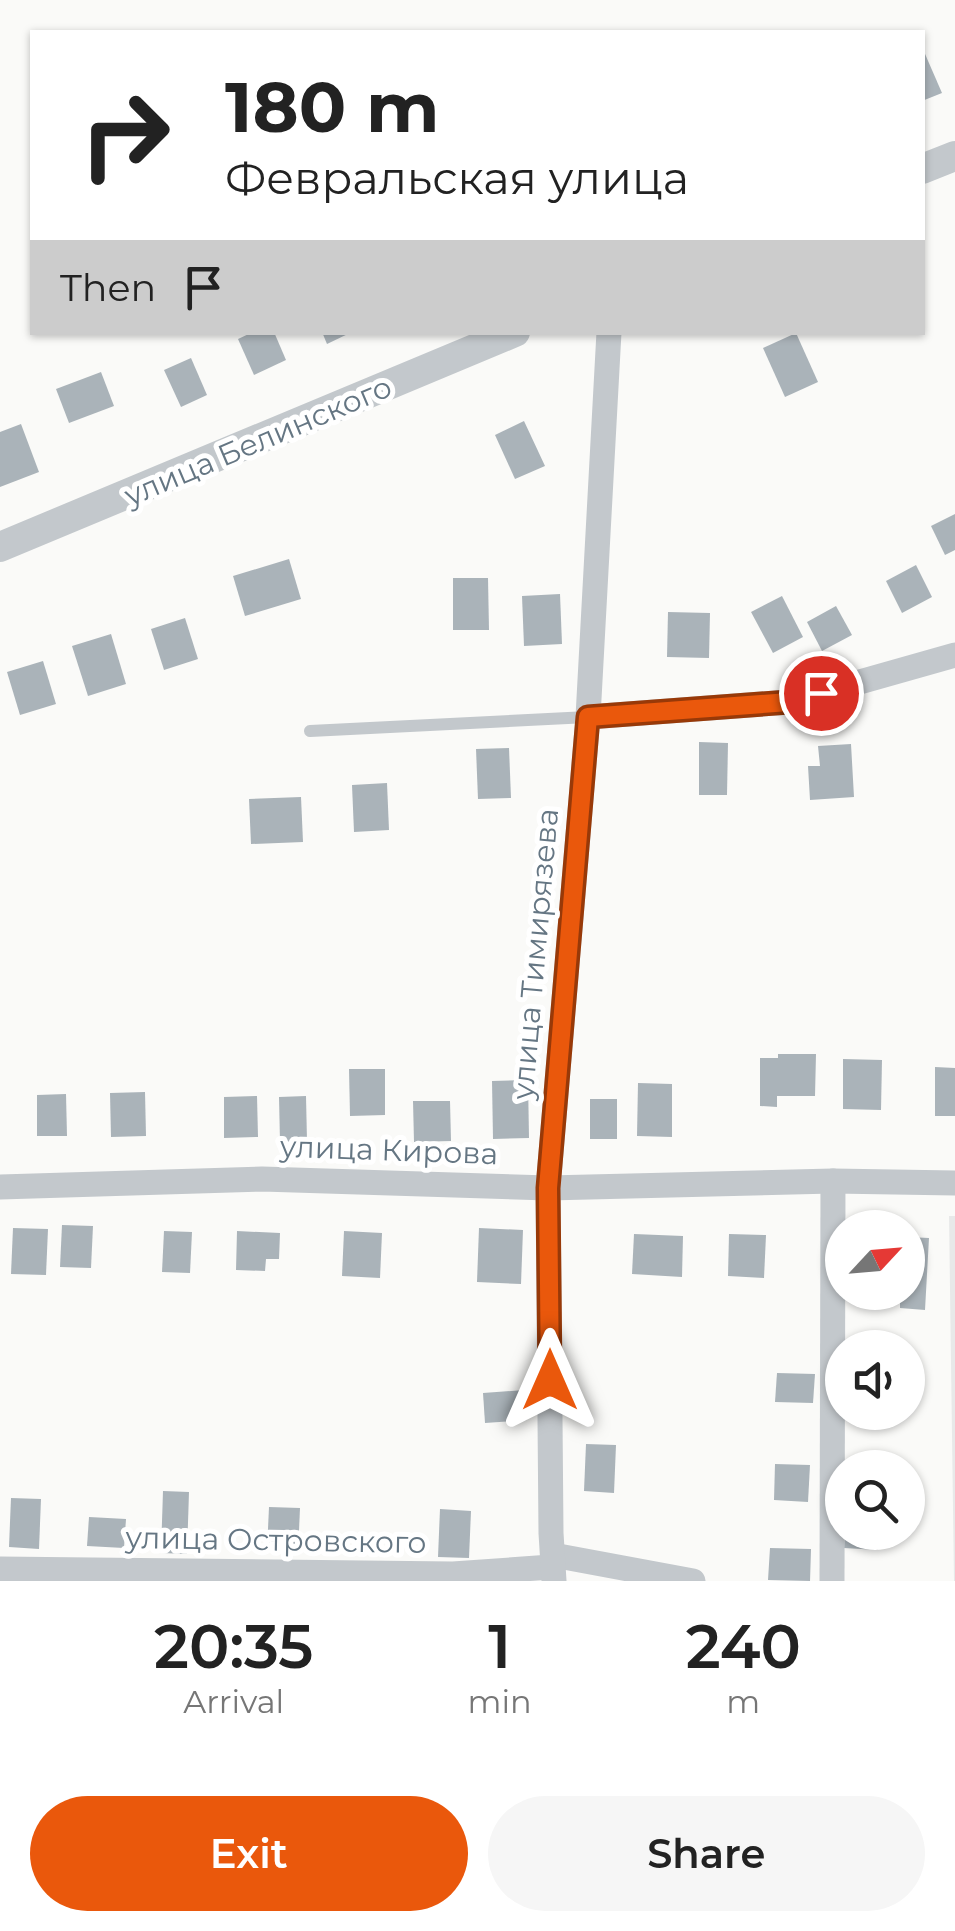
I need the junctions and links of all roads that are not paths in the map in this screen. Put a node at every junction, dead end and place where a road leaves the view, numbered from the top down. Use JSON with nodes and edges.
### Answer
{"nodes":[{"id":1,"x":955,"y":156,"type":"edge"},
{"id":2,"x":925,"y":168,"type":"edge"},
{"id":3,"x":508,"y":335,"type":"edge"},
{"id":4,"x":609,"y":335,"type":"edge"},
{"id":5,"x":0,"y":548,"type":"edge"},
{"id":6,"x":955,"y":655,"type":"edge"},
{"id":7,"x":588,"y":717,"type":"junction"},
{"id":8,"x":310,"y":731,"type":"dead end"},
{"id":9,"x":833,"y":1181,"type":"junction"},
{"id":10,"x":955,"y":1183,"type":"edge"},
{"id":11,"x":0,"y":1188,"type":"edge"},
{"id":12,"x":548,"y":1188,"type":"junction"},
{"id":13,"x":553,"y":1568,"type":"edge"},
{"id":14,"x":17,"y":1573,"type":"edge"},
{"id":15,"x":692,"y":1581,"type":"edge"},
{"id":16,"x":832,"y":1581,"type":"edge"}],
"edges":[{"from":1,"to":2,"type":"street"},
{"from":3,"to":5,"type":"street","name":"улица Белинского"},
{"from":4,"to":7,"type":"street","name":"улица Тимирязева"},
{"from":6,"to":7,"type":"street"},
{"from":7,"to":8,"type":"lane"},
{"from":7,"to":12,"type":"street","name":"улица Тимирязева"},
{"from":9,"to":10,"type":"street","name":"улица Кирова"},
{"from":9,"to":12,"type":"street","name":"улица Кирова"},
{"from":9,"to":16,"type":"street"},
{"from":11,"to":12,"type":"street","name":"улица Кирова"},
{"from":12,"to":13,"type":"street","name":"улица Тимирязева"},
{"from":13,"to":14,"type":"street","name":"улица Островского"},
{"from":13,"to":15,"type":"street","name":"улица Островского"}]}
